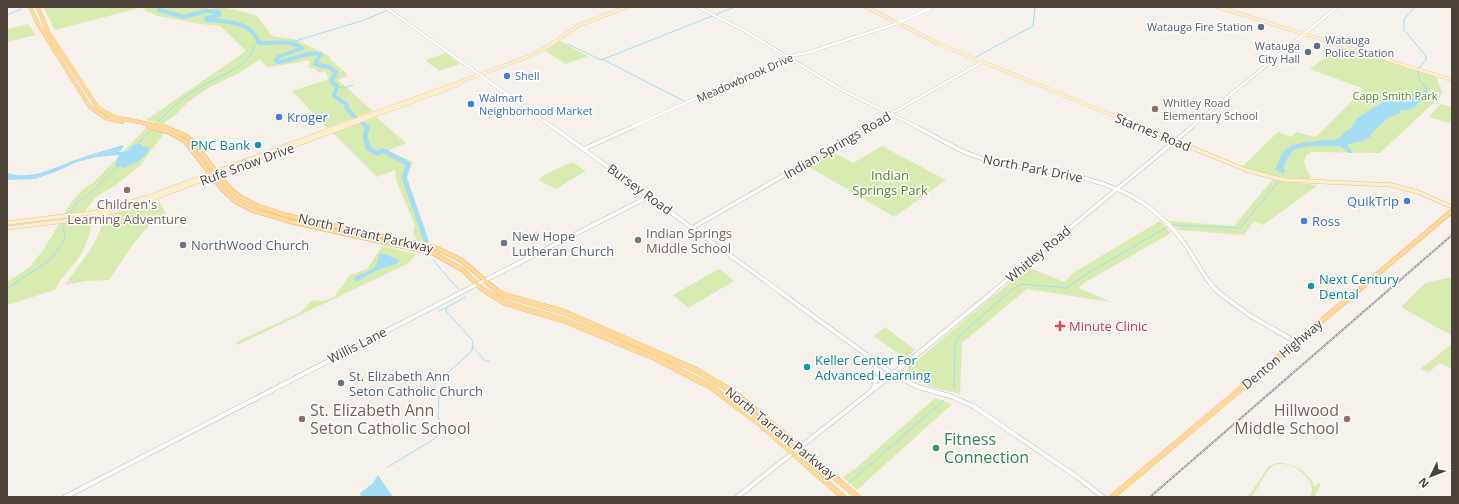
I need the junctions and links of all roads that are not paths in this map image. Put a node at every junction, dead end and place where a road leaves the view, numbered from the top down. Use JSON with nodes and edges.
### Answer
{"nodes":[{"id":1,"x":30,"y":7,"type":"edge"},
{"id":2,"x":38,"y":7,"type":"edge"},
{"id":3,"x":386,"y":7,"type":"edge"},
{"id":4,"x":627,"y":7,"type":"edge"},
{"id":5,"x":698,"y":7,"type":"edge"},
{"id":6,"x":866,"y":7,"type":"edge"},
{"id":7,"x":932,"y":7,"type":"edge"},
{"id":8,"x":1218,"y":7,"type":"edge"},
{"id":9,"x":1337,"y":7,"type":"edge"},
{"id":10,"x":898,"y":23,"type":"junction"},
{"id":11,"x":1305,"y":35,"type":"junction"},
{"id":12,"x":788,"y":57,"type":"junction"},
{"id":13,"x":982,"y":62,"type":"junction"},
{"id":14,"x":480,"y":74,"type":"junction"},
{"id":15,"x":1452,"y":80,"type":"edge"},
{"id":16,"x":427,"y":95,"type":"junction"},
{"id":17,"x":890,"y":114,"type":"junction"},
{"id":18,"x":322,"y":131,"type":"junction"},
{"id":19,"x":326,"y":135,"type":"junction"},
{"id":20,"x":1174,"y":141,"type":"junction"},
{"id":21,"x":584,"y":149,"type":"junction"},
{"id":22,"x":279,"y":150,"type":"junction"},
{"id":23,"x":202,"y":153,"type":"junction"},
{"id":24,"x":197,"y":155,"type":"junction"},
{"id":25,"x":217,"y":173,"type":"junction"},
{"id":26,"x":211,"y":175,"type":"junction"},
{"id":27,"x":1116,"y":189,"type":"junction"},
{"id":28,"x":650,"y":196,"type":"junction"},
{"id":29,"x":1452,"y":207,"type":"edge"},
{"id":30,"x":1452,"y":211,"type":"edge"},
{"id":31,"x":279,"y":213,"type":"junction"},
{"id":32,"x":274,"y":217,"type":"junction"},
{"id":33,"x":7,"y":223,"type":"edge"},
{"id":34,"x":7,"y":228,"type":"edge"},
{"id":35,"x":692,"y":228,"type":"junction"},
{"id":36,"x":484,"y":280,"type":"junction"},
{"id":37,"x":477,"y":284,"type":"junction"},
{"id":38,"x":1296,"y":342,"type":"junction"},
{"id":39,"x":872,"y":358,"type":"junction"},
{"id":40,"x":893,"y":374,"type":"junction"},
{"id":41,"x":874,"y":388,"type":"junction"},
{"id":42,"x":800,"y":447,"type":"junction"},
{"id":43,"x":792,"y":452,"type":"junction"},
{"id":44,"x":852,"y":492,"type":"junction"},
{"id":45,"x":65,"y":497,"type":"edge"},
{"id":46,"x":737,"y":497,"type":"edge"},
{"id":47,"x":844,"y":497,"type":"edge"},
{"id":48,"x":858,"y":497,"type":"edge"},
{"id":49,"x":1103,"y":497,"type":"edge"},
{"id":50,"x":1112,"y":497,"type":"edge"}],
"edges":[{"from":1,"to":24,"type":"main road","name":"North Tarrant Parkway"},
{"from":2,"to":23,"type":"main road","name":"North Tarrant Parkway"},
{"from":3,"to":14,"type":"street","name":"Bursey Road"},
{"from":4,"to":14,"type":"main road","name":"Rufe Snow Drive"},
{"from":5,"to":12,"type":"street","name":"North Park Drive"},
{"from":6,"to":10,"type":"main road","name":"Starnes Road"},
{"from":7,"to":10,"type":"street","name":"Meadowbrook Drive"},
{"from":8,"to":11,"type":"main road"},
{"from":9,"to":11,"type":"street","name":"Whitley Road"},
{"from":10,"to":12,"type":"street","name":"Meadowbrook Drive"},
{"from":10,"to":13,"type":"main road","name":"Starnes Road"},
{"from":11,"to":15,"type":"main road"},
{"from":11,"to":20,"type":"street","name":"Whitley Road"},
{"from":12,"to":17,"type":"street","name":"North Park Drive"},
{"from":12,"to":21,"type":"street","name":"Meadowbrook Drive"},
{"from":13,"to":17,"type":"street","name":"Indian Springs Road"},
{"from":13,"to":20,"type":"main road","name":"Starnes Road"},
{"from":14,"to":16,"type":"main road","name":"Rufe Snow Drive"},
{"from":14,"to":21,"type":"street","name":"Bursey Road"},
{"from":16,"to":18,"type":"main road","name":"Rufe Snow Drive"},
{"from":16,"to":19,"type":"main road","name":"Rufe Snow Drive"},
{"from":17,"to":27,"type":"street","name":"North Park Drive"},
{"from":17,"to":35,"type":"street","name":"Indian Springs Road"},
{"from":18,"to":19,"type":"main road"},
{"from":18,"to":22,"type":"main road","name":"Rufe Snow Drive"},
{"from":19,"to":22,"type":"main road","name":"Rufe Snow Drive"},
{"from":20,"to":27,"type":"street","name":"Whitley Road"},
{"from":20,"to":29,"type":"main road","name":"Starnes Road"},
{"from":21,"to":28,"type":"street","name":"Bursey Road"},
{"from":22,"to":25,"type":"main road","name":"Rufe Snow Drive"},
{"from":23,"to":24,"type":"main road"},
{"from":23,"to":25,"type":"main road","name":"North Tarrant Parkway"},
{"from":24,"to":26,"type":"main road","name":"North Tarrant Parkway"},
{"from":25,"to":26,"type":"main road","name":"Rufe Snow Drive"},
{"from":25,"to":31,"type":"main road","name":"North Tarrant Parkway"},
{"from":26,"to":32,"type":"main road","name":"North Tarrant Parkway"},
{"from":26,"to":33,"type":"main road","name":"Rufe Snow Drive"},
{"from":26,"to":34,"type":"main road","name":"Rufe Snow Drive"},
{"from":27,"to":38,"type":"street","name":"North Park Drive"},
{"from":27,"to":40,"type":"street","name":"Whitley Road"},
{"from":28,"to":35,"type":"street","name":"Bursey Road"},
{"from":28,"to":36,"type":"street","name":"Willis Lane"},
{"from":30,"to":38,"type":"main road","name":"Denton Highway"},
{"from":31,"to":32,"type":"main road"},
{"from":31,"to":36,"type":"main road","name":"North Tarrant Parkway"},
{"from":32,"to":37,"type":"main road","name":"North Tarrant Parkway"},
{"from":35,"to":39,"type":"street","name":"Bursey Road"},
{"from":36,"to":37,"type":"street","name":"Willis Lane"},
{"from":36,"to":42,"type":"main road","name":"North Tarrant Parkway"},
{"from":37,"to":43,"type":"main road","name":"North Tarrant Parkway"},
{"from":37,"to":45,"type":"street","name":"Willis Lane"},
{"from":38,"to":50,"type":"main road","name":"Denton Highway"},
{"from":39,"to":40,"type":"street","name":"Bursey Road"},
{"from":39,"to":41,"type":"street"},
{"from":40,"to":41,"type":"street","name":"Whitley Road"},
{"from":40,"to":49,"type":"street","name":"Bursey Road"},
{"from":41,"to":42,"type":"street","name":"Whitley Road"},
{"from":42,"to":43,"type":"street","name":"Whitley Road"},
{"from":42,"to":44,"type":"main road","name":"North Tarrant Parkway"},
{"from":43,"to":46,"type":"street","name":"Whitley Road"},
{"from":43,"to":47,"type":"main road","name":"North Tarrant Parkway"},
{"from":44,"to":47,"type":"main road"},
{"from":44,"to":48,"type":"main road","name":"North Tarrant Parkway"}]}
